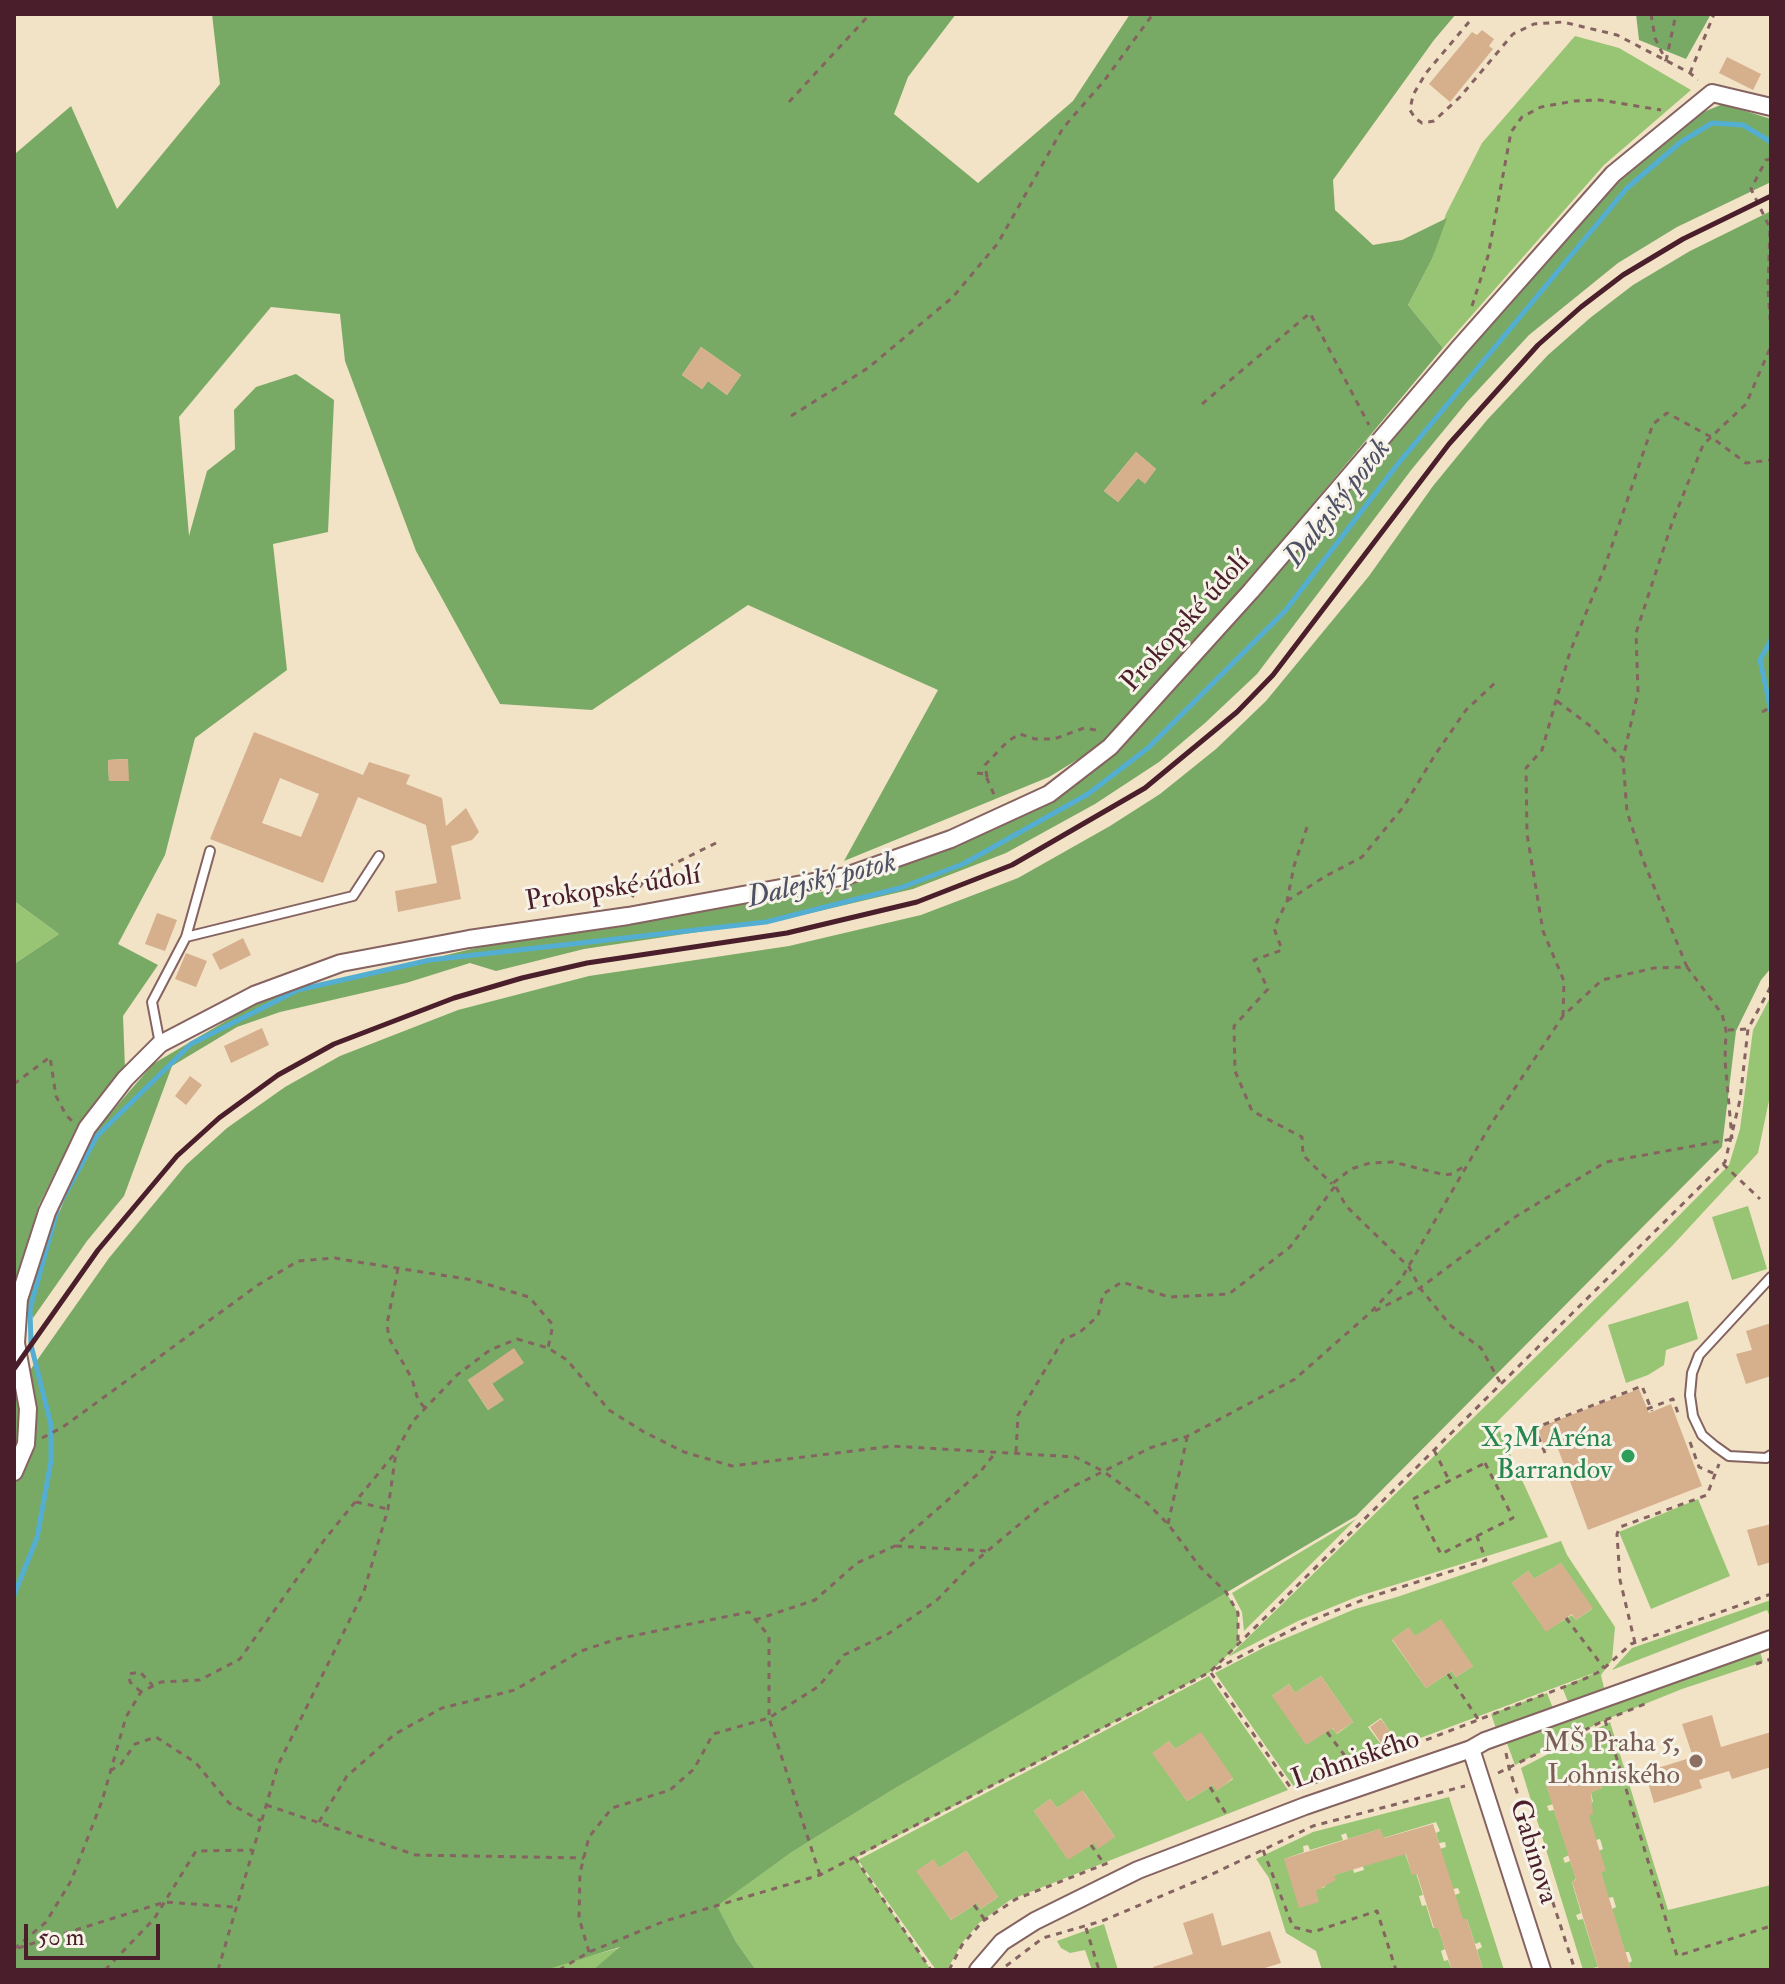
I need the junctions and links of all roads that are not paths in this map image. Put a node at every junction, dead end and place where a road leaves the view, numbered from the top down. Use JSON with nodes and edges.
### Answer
{"nodes":[{"id":1,"x":1771,"y":107,"type":"edge"},
{"id":2,"x":210,"y":851,"type":"dead end"},
{"id":3,"x":379,"y":856,"type":"dead end"},
{"id":4,"x":186,"y":937,"type":"junction"},
{"id":5,"x":160,"y":1044,"type":"junction"},
{"id":6,"x":1771,"y":1277,"type":"edge"},
{"id":7,"x":1771,"y":1455,"type":"edge"},
{"id":8,"x":14,"y":1472,"type":"edge"},
{"id":9,"x":1771,"y":1639,"type":"edge"},
{"id":10,"x":1471,"y":1749,"type":"junction"},
{"id":11,"x":978,"y":1970,"type":"edge"},
{"id":12,"x":1542,"y":1970,"type":"edge"}],
"edges":[{"from":1,"to":5,"type":"street","name":"Prokopské údolí"},
{"from":2,"to":4,"type":"lane"},
{"from":3,"to":4,"type":"lane"},
{"from":4,"to":5,"type":"lane"},
{"from":5,"to":8,"type":"street","name":"Prokopské údolí"},
{"from":6,"to":7,"type":"lane"},
{"from":9,"to":10,"type":"street","name":"Lohniského"},
{"from":10,"to":11,"type":"street","name":"Lohniského"},
{"from":10,"to":12,"type":"street","name":"Gabinova"}]}
